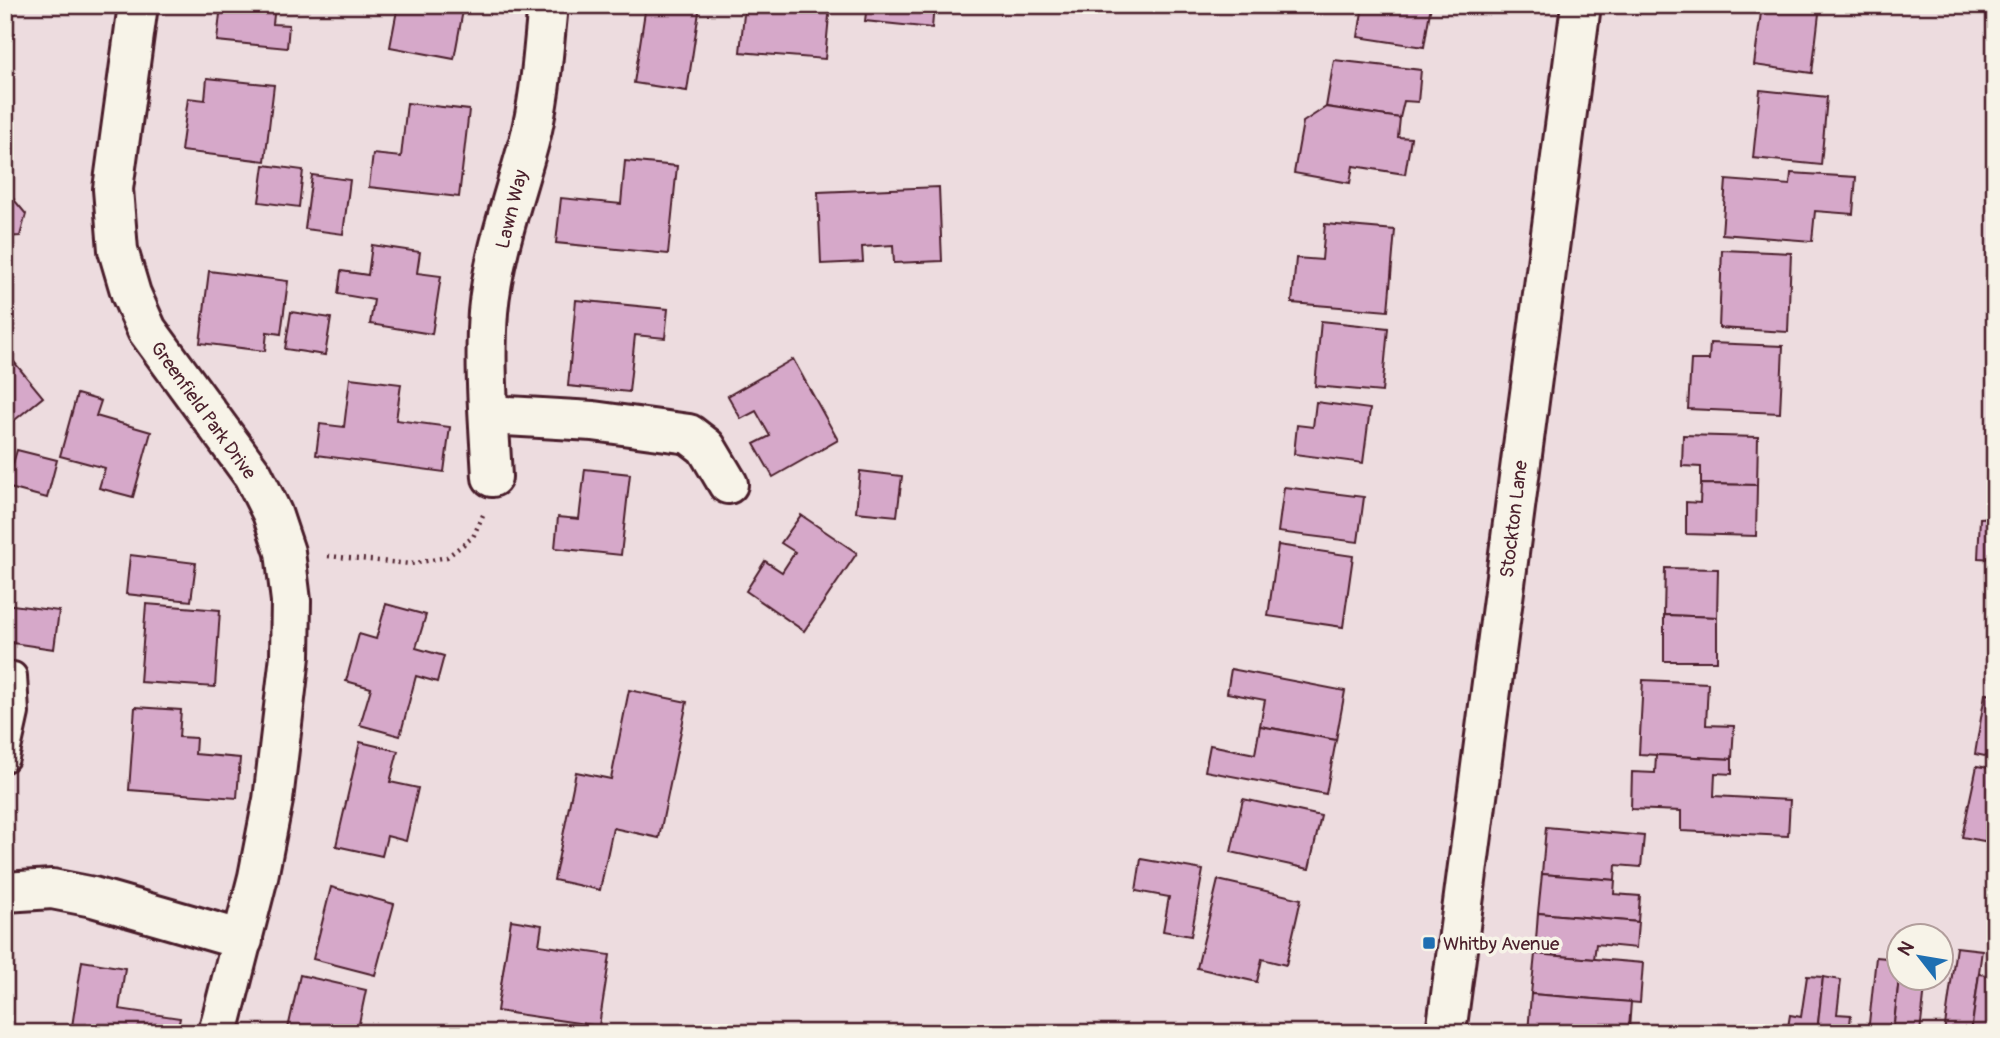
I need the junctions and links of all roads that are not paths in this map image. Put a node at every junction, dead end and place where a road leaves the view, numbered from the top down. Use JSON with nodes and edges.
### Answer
{"nodes":[{"id":1,"x":138,"y":5,"type":"edge"},
{"id":2,"x":548,"y":5,"type":"edge"},
{"id":3,"x":1581,"y":5,"type":"edge"},
{"id":4,"x":489,"y":415,"type":"junction"},
{"id":5,"x":492,"y":477,"type":"road end"},
{"id":6,"x":728,"y":484,"type":"dead end"},
{"id":7,"x":13,"y":676,"type":"dead end"},
{"id":8,"x":5,"y":758,"type":"edge"},
{"id":9,"x":5,"y":892,"type":"edge"},
{"id":10,"x":243,"y":940,"type":"junction"},
{"id":11,"x":219,"y":1029,"type":"dead end"},
{"id":12,"x":1446,"y":1033,"type":"edge"}],
"edges":[{"from":1,"to":10,"type":"street","name":"Greenfield Park Drive"},
{"from":2,"to":4,"type":"street","name":"Lawn Way"},
{"from":3,"to":12,"type":"street","name":"Stockton Lane"},
{"from":4,"to":5,"type":"street","name":"Lawn Way"},
{"from":4,"to":6,"type":"street"},
{"from":7,"to":8,"type":"lane"},
{"from":9,"to":10,"type":"street"},
{"from":10,"to":11,"type":"street","name":"Greenfield Park Drive"}]}
